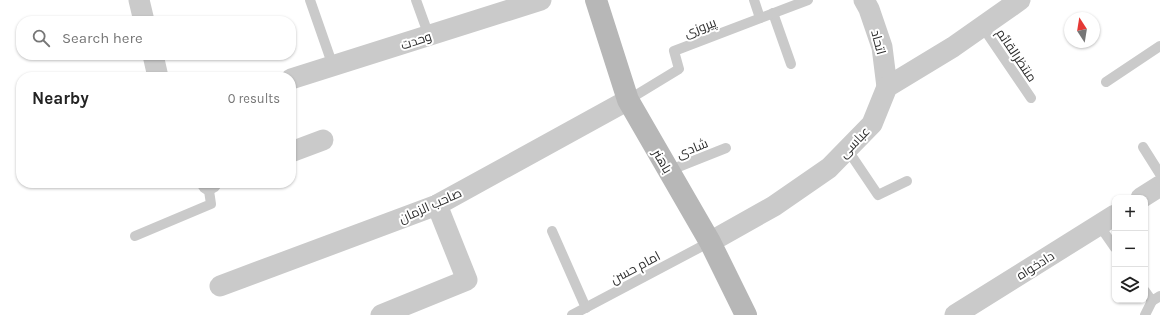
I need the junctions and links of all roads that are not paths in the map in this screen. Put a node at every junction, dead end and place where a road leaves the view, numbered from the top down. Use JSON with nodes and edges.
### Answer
{"nodes":[{"id":1,"x":139,"y":0,"type":"edge"},
{"id":2,"x":310,"y":0,"type":"edge"},
{"id":3,"x":416,"y":0,"type":"edge"},
{"id":4,"x":541,"y":0,"type":"edge"},
{"id":5,"x":596,"y":0,"type":"edge"},
{"id":6,"x":754,"y":0,"type":"edge"},
{"id":7,"x":808,"y":0,"type":"edge"},
{"id":8,"x":864,"y":0,"type":"edge"},
{"id":9,"x":1020,"y":0,"type":"edge"},
{"id":10,"x":774,"y":13,"type":"junction"},
{"id":11,"x":143,"y":16,"type":"edge"},
{"id":12,"x":760,"y":18,"type":"junction"},
{"id":13,"x":982,"y":26,"type":"junction"},
{"id":14,"x":430,"y":36,"type":"junction"},
{"id":15,"x":1160,"y":46,"type":"edge"},
{"id":16,"x":154,"y":60,"type":"edge"},
{"id":17,"x":792,"y":64,"type":"dead end"},
{"id":18,"x":333,"y":66,"type":"junction"},
{"id":19,"x":157,"y":72,"type":"edge"},
{"id":20,"x":296,"y":77,"type":"edge"},
{"id":21,"x":1106,"y":82,"type":"dead end"},
{"id":22,"x":887,"y":87,"type":"junction"},
{"id":23,"x":1031,"y":98,"type":"dead end"},
{"id":24,"x":628,"y":100,"type":"junction"},
{"id":25,"x":323,"y":140,"type":"dead end"},
{"id":26,"x":1142,"y":147,"type":"dead end"},
{"id":27,"x":726,"y":148,"type":"dead end"},
{"id":28,"x":847,"y":149,"type":"junction"},
{"id":29,"x":296,"y":150,"type":"edge"},
{"id":30,"x":668,"y":171,"type":"junction"},
{"id":31,"x":1160,"y":174,"type":"edge"},
{"id":32,"x":907,"y":181,"type":"dead end"},
{"id":33,"x":1160,"y":186,"type":"edge"},
{"id":34,"x":209,"y":188,"type":"edge"},
{"id":35,"x":1146,"y":195,"type":"edge"},
{"id":36,"x":437,"y":205,"type":"junction"},
{"id":37,"x":1107,"y":220,"type":"edge"},
{"id":38,"x":552,"y":231,"type":"dead end"},
{"id":39,"x":135,"y":236,"type":"dead end"},
{"id":40,"x":1112,"y":238,"type":"edge"},
{"id":41,"x":710,"y":242,"type":"junction"},
{"id":42,"x":220,"y":286,"type":"dead end"},
{"id":43,"x":1156,"y":299,"type":"edge"},
{"id":44,"x":586,"y":308,"type":"junction"},
{"id":45,"x":962,"y":313,"type":"edge"},
{"id":46,"x":381,"y":315,"type":"edge"},
{"id":47,"x":572,"y":315,"type":"edge"},
{"id":48,"x":746,"y":315,"type":"edge"},
{"id":49,"x":1145,"y":315,"type":"edge"}],
"edges":[{"from":1,"to":11,"type":"street"},
{"from":2,"to":18,"type":"lane"},
{"from":3,"to":14,"type":"lane"},
{"from":4,"to":14,"type":"street","name":"وحدت"},
{"from":5,"to":24,"type":"street","name":"باهنر"},
{"from":6,"to":12,"type":"lane"},
{"from":7,"to":10,"type":"lane","name":"پیروزی"},
{"from":8,"to":22,"type":"street","name":"اتحاد"},
{"from":9,"to":13,"type":"street"},
{"from":10,"to":12,"type":"lane","name":"پیروزی"},
{"from":10,"to":17,"type":"lane"},
{"from":12,"to":24,"type":"lane","name":"پیروزی"},
{"from":13,"to":22,"type":"street"},
{"from":13,"to":23,"type":"lane","name":"منتظرالقائم"},
{"from":14,"to":18,"type":"street","name":"وحدت"},
{"from":15,"to":21,"type":"lane"},
{"from":16,"to":19,"type":"street"},
{"from":18,"to":20,"type":"street","name":"وحدت"},
{"from":22,"to":28,"type":"street","name":"عباسی"},
{"from":24,"to":30,"type":"street","name":"باهنر"},
{"from":24,"to":36,"type":"street","name":"صاحب الزمان"},
{"from":25,"to":29,"type":"street"},
{"from":26,"to":31,"type":"lane"},
{"from":27,"to":30,"type":"lane","name":"شادی"},
{"from":28,"to":32,"type":"lane"},
{"from":28,"to":41,"type":"street","name":"عباسی"},
{"from":30,"to":41,"type":"street","name":"باهنر"},
{"from":33,"to":35,"type":"street"},
{"from":34,"to":39,"type":"lane"},
{"from":36,"to":42,"type":"street","name":"صاحب الزمان"},
{"from":36,"to":46,"type":"street"},
{"from":37,"to":40,"type":"lane"},
{"from":37,"to":45,"type":"street","name":"دادخواه"},
{"from":38,"to":44,"type":"lane"},
{"from":41,"to":44,"type":"lane","name":"امام حسن"},
{"from":41,"to":48,"type":"street","name":"باهنر"},
{"from":43,"to":49,"type":"lane"},
{"from":44,"to":47,"type":"lane","name":"امام حسن"}]}
